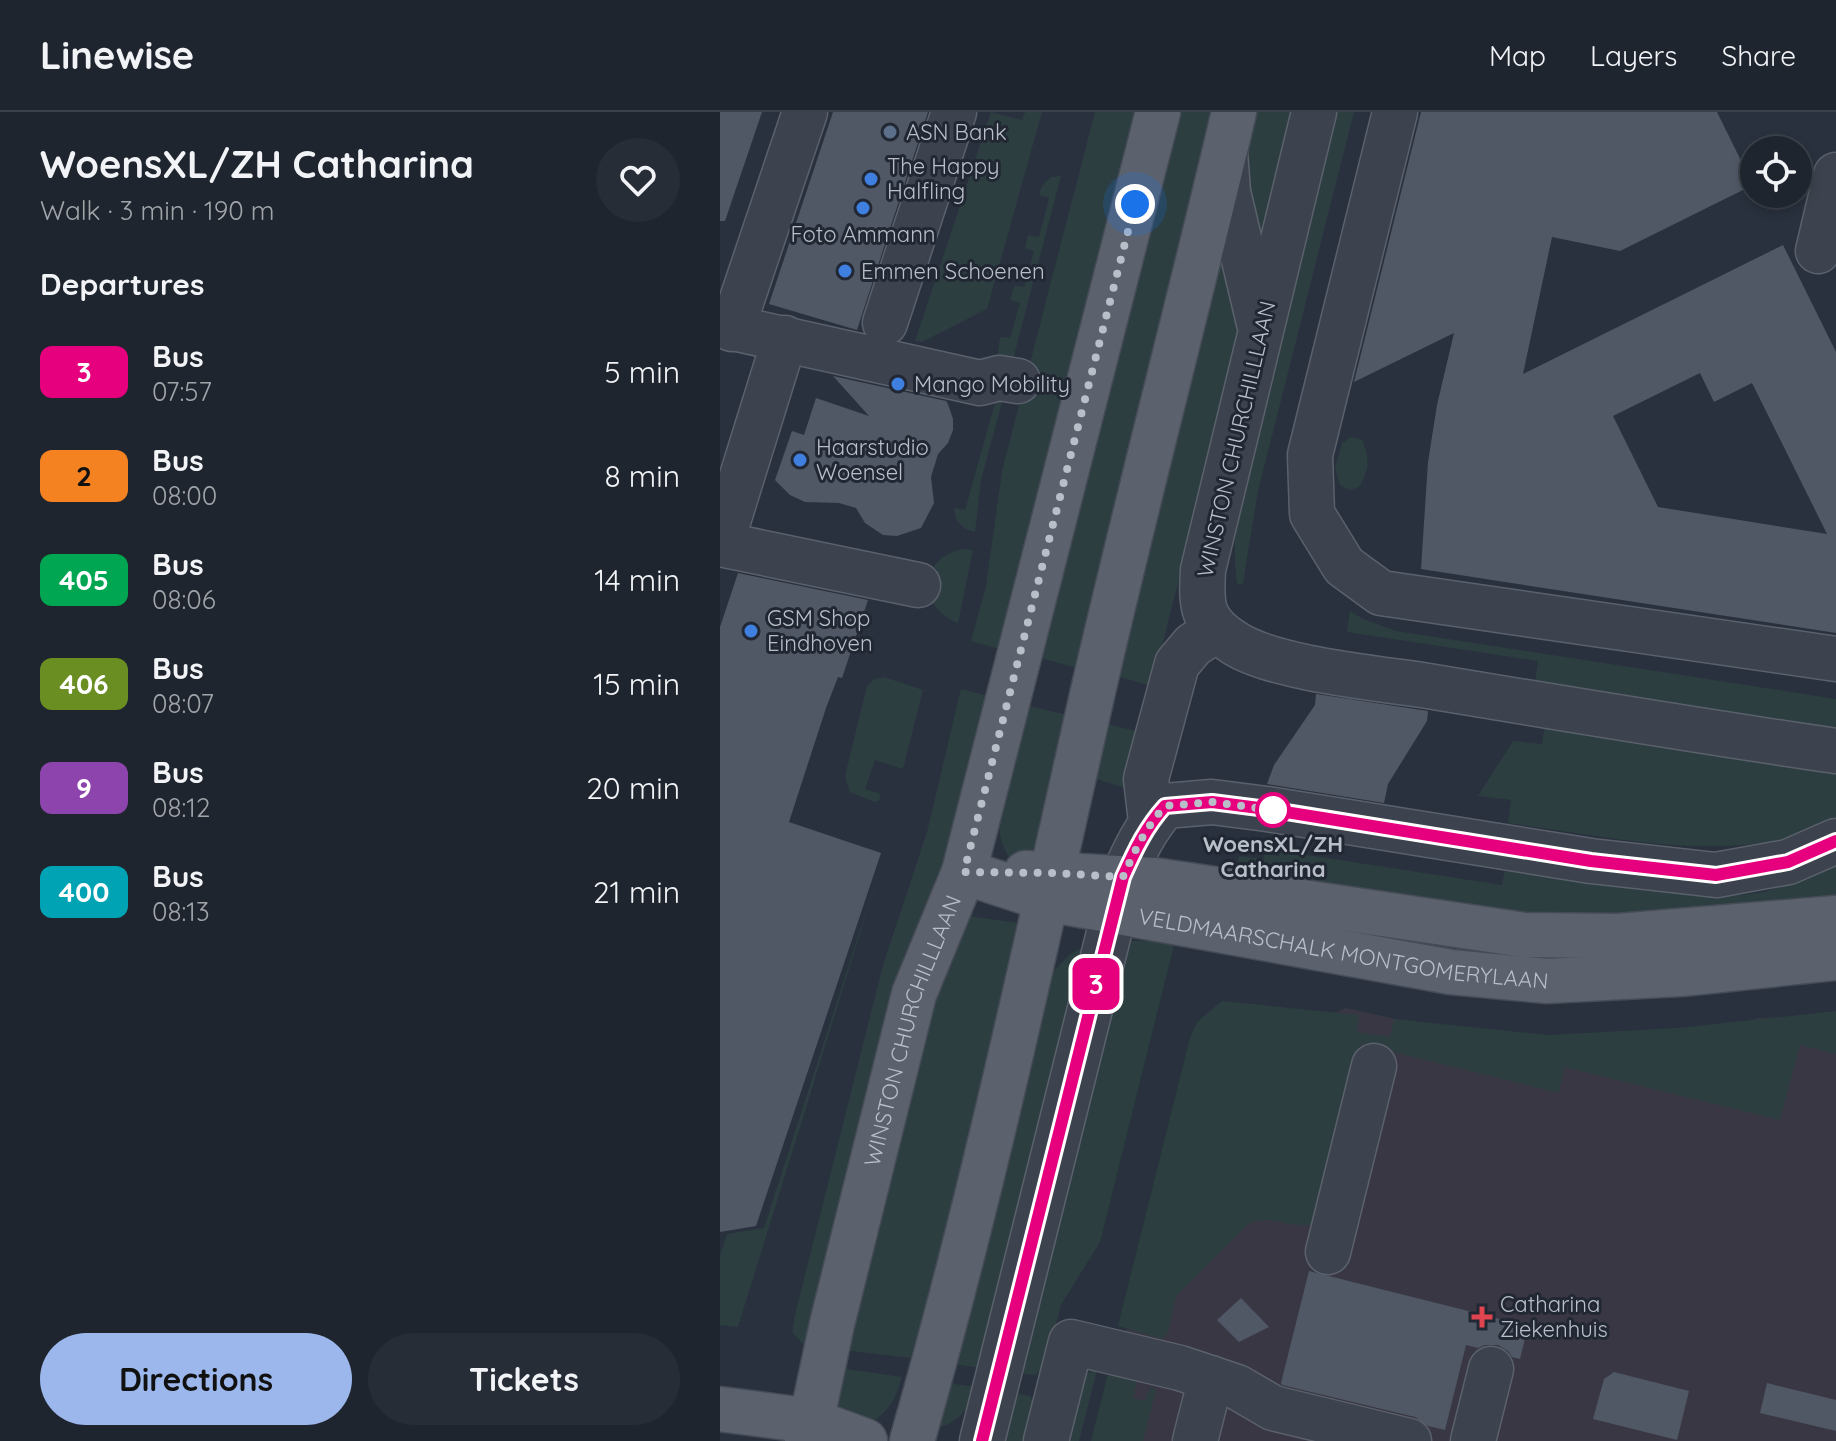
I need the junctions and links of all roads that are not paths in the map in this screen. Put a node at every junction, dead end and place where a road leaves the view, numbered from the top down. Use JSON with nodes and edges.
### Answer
{"nodes":[{"id":1,"x":805,"y":112,"type":"edge"},
{"id":2,"x":954,"y":112,"type":"edge"},
{"id":3,"x":1158,"y":112,"type":"edge"},
{"id":4,"x":1314,"y":112,"type":"edge"},
{"id":5,"x":1395,"y":112,"type":"edge"},
{"id":6,"x":1230,"y":131,"type":"edge"},
{"id":7,"x":1836,"y":175,"type":"edge"},
{"id":8,"x":1818,"y":251,"type":"dead end"},
{"id":9,"x":885,"y":323,"type":"dead end"},
{"id":10,"x":726,"y":327,"type":"edge"},
{"id":11,"x":1260,"y":329,"type":"junction"},
{"id":12,"x":785,"y":338,"type":"junction"},
{"id":13,"x":1018,"y":381,"type":"dead end"},
{"id":14,"x":720,"y":544,"type":"edge"},
{"id":15,"x":918,"y":585,"type":"dead end"},
{"id":16,"x":1216,"y":630,"type":"junction"},
{"id":17,"x":1836,"y":659,"type":"edge"},
{"id":18,"x":1836,"y":751,"type":"edge"},
{"id":19,"x":1151,"y":822,"type":"junction"},
{"id":20,"x":1836,"y":841,"type":"edge"},
{"id":21,"x":964,"y":872,"type":"junction"},
{"id":22,"x":1050,"y":886,"type":"junction"},
{"id":23,"x":1119,"y":894,"type":"junction"},
{"id":24,"x":1836,"y":918,"type":"edge"},
{"id":25,"x":1836,"y":958,"type":"edge"},
{"id":26,"x":1374,"y":1066,"type":"dead end"},
{"id":27,"x":1328,"y":1252,"type":"dead end"},
{"id":28,"x":1491,"y":1369,"type":"dead end"},
{"id":29,"x":1211,"y":1378,"type":"junction"},
{"id":30,"x":720,"y":1409,"type":"edge"},
{"id":31,"x":809,"y":1431,"type":"edge"},
{"id":32,"x":865,"y":1441,"type":"edge"},
{"id":33,"x":912,"y":1441,"type":"edge"},
{"id":34,"x":982,"y":1441,"type":"edge"},
{"id":35,"x":1046,"y":1441,"type":"edge"},
{"id":36,"x":1195,"y":1441,"type":"edge"},
{"id":37,"x":1409,"y":1441,"type":"edge"},
{"id":38,"x":1473,"y":1441,"type":"edge"}],
"edges":[{"from":1,"to":10,"type":"street"},
{"from":2,"to":9,"type":"street"},
{"from":3,"to":21,"type":"main road","name":"WINSTON CHURCHILLLAAN"},
{"from":4,"to":11,"type":"street","name":"WINSTON CHURCHILLLAAN"},
{"from":5,"to":17,"type":"street"},
{"from":6,"to":11,"type":"street"},
{"from":6,"to":22,"type":"main road"},
{"from":7,"to":8,"type":"street"},
{"from":10,"to":12,"type":"street"},
{"from":11,"to":16,"type":"street","name":"WINSTON CHURCHILLLAAN"},
{"from":12,"to":13,"type":"street"},
{"from":12,"to":14,"type":"street"},
{"from":14,"to":15,"type":"street"},
{"from":16,"to":18,"type":"street"},
{"from":16,"to":19,"type":"street"},
{"from":19,"to":20,"type":"street"},
{"from":19,"to":23,"type":"street"},
{"from":21,"to":22,"type":"main road","name":"VELDMAARSCHALK MONTGOMERYLAAN"},
{"from":21,"to":31,"type":"main road","name":"WINSTON CHURCHILLLAAN"},
{"from":22,"to":23,"type":"main road","name":"VELDMAARSCHALK MONTGOMERYLAAN"},
{"from":22,"to":33,"type":"main road"},
{"from":23,"to":24,"type":"main road","name":"VELDMAARSCHALK MONTGOMERYLAAN"},
{"from":23,"to":25,"type":"main road","name":"VELDMAARSCHALK MONTGOMERYLAAN"},
{"from":23,"to":34,"type":"street"},
{"from":26,"to":27,"type":"street"},
{"from":28,"to":38,"type":"street"},
{"from":29,"to":35,"type":"street"},
{"from":29,"to":36,"type":"street"},
{"from":29,"to":37,"type":"street"},
{"from":30,"to":31,"type":"main road"},
{"from":31,"to":32,"type":"main road"}]}
